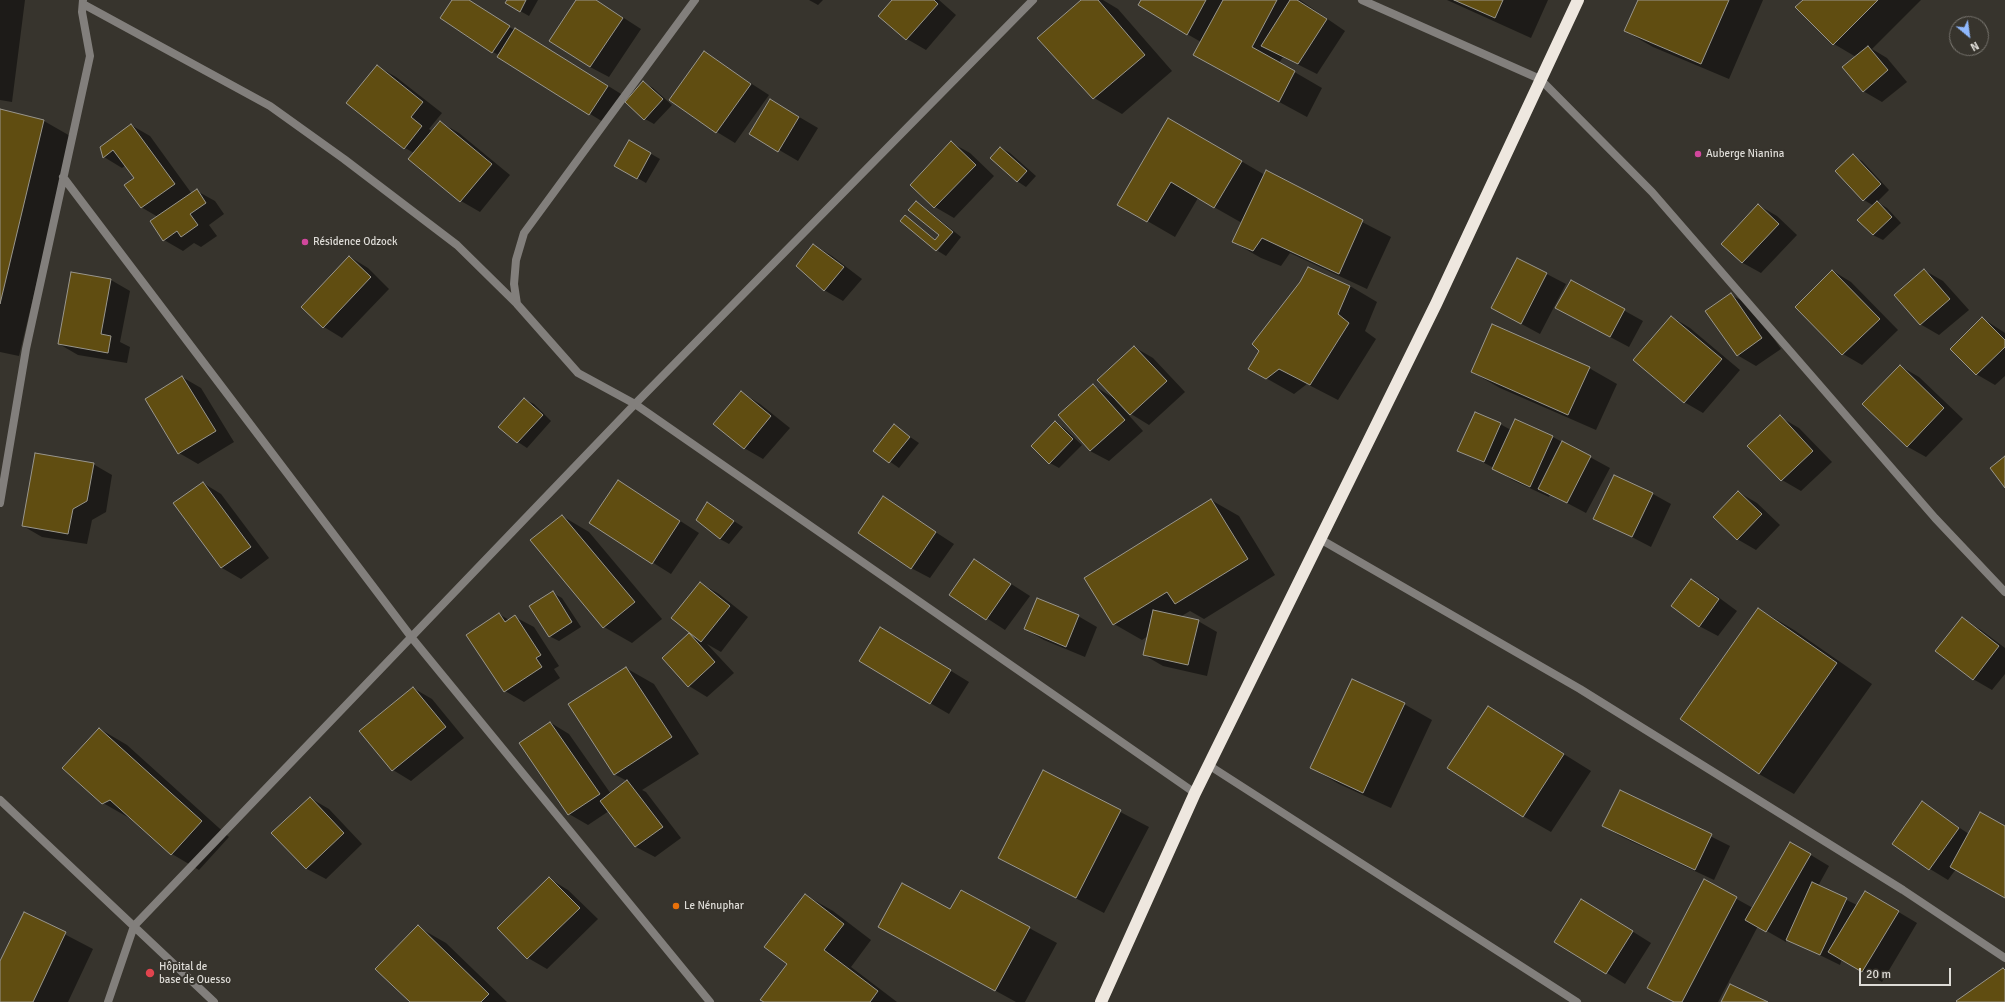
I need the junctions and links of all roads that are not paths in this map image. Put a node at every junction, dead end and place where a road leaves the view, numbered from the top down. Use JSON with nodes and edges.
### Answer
{"nodes":[{"id":1,"x":695,"y":0,"type":"edge"},
{"id":2,"x":1033,"y":0,"type":"edge"},
{"id":3,"x":1362,"y":0,"type":"edge"},
{"id":4,"x":1578,"y":0,"type":"edge"},
{"id":5,"x":83,"y":2,"type":"edge"},
{"id":6,"x":1540,"y":79,"type":"junction"},
{"id":7,"x":63,"y":176,"type":"junction"},
{"id":8,"x":517,"y":304,"type":"junction"},
{"id":9,"x":636,"y":404,"type":"junction"},
{"id":10,"x":0,"y":503,"type":"edge"},
{"id":11,"x":1320,"y":538,"type":"junction"},
{"id":12,"x":2005,"y":592,"type":"edge"},
{"id":13,"x":412,"y":638,"type":"junction"},
{"id":14,"x":1210,"y":766,"type":"junction"},
{"id":15,"x":1196,"y":793,"type":"junction"},
{"id":16,"x":0,"y":800,"type":"edge"},
{"id":17,"x":134,"y":926,"type":"junction"},
{"id":18,"x":2005,"y":958,"type":"edge"},
{"id":19,"x":108,"y":1002,"type":"edge"},
{"id":20,"x":214,"y":1002,"type":"edge"},
{"id":21,"x":710,"y":1002,"type":"edge"},
{"id":22,"x":1101,"y":1002,"type":"edge"},
{"id":23,"x":1577,"y":1002,"type":"edge"}],
"edges":[{"from":1,"to":8,"type":"street"},
{"from":2,"to":9,"type":"street"},
{"from":3,"to":6,"type":"street"},
{"from":4,"to":6,"type":"highway"},
{"from":5,"to":7,"type":"street"},
{"from":5,"to":8,"type":"street"},
{"from":6,"to":11,"type":"highway"},
{"from":6,"to":12,"type":"street"},
{"from":7,"to":10,"type":"street"},
{"from":7,"to":13,"type":"street"},
{"from":8,"to":9,"type":"street"},
{"from":9,"to":13,"type":"street"},
{"from":9,"to":15,"type":"street"},
{"from":11,"to":14,"type":"highway"},
{"from":11,"to":18,"type":"street"},
{"from":13,"to":17,"type":"street"},
{"from":13,"to":21,"type":"street"},
{"from":14,"to":15,"type":"highway"},
{"from":14,"to":23,"type":"street"},
{"from":15,"to":22,"type":"highway"},
{"from":16,"to":17,"type":"street"},
{"from":17,"to":19,"type":"street"},
{"from":17,"to":20,"type":"street"}]}
